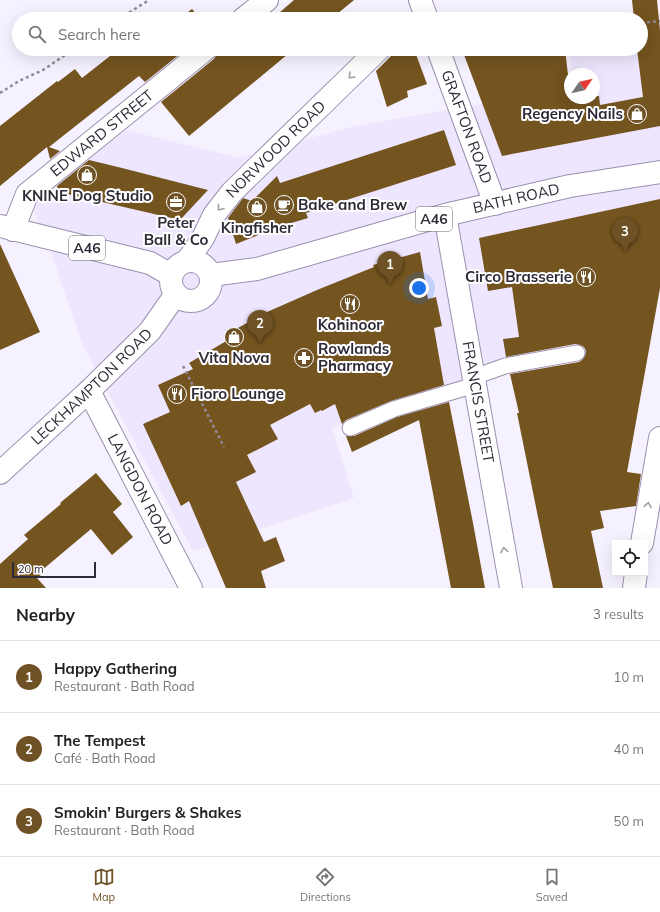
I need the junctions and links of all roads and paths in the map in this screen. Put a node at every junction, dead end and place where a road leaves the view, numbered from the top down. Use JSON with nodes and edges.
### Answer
{"nodes":[{"id":1,"x":149,"y":0,"type":"edge"},
{"id":2,"x":267,"y":0,"type":"edge"},
{"id":3,"x":130,"y":12,"type":"edge"},
{"id":4,"x":252,"y":12,"type":"edge"},
{"id":5,"x":660,"y":21,"type":"edge"},
{"id":6,"x":648,"y":22,"type":"edge"},
{"id":7,"x":64,"y":56,"type":"edge"},
{"id":8,"x":197,"y":56,"type":"edge"},
{"id":9,"x":372,"y":56,"type":"edge"},
{"id":10,"x":441,"y":56,"type":"edge"},
{"id":11,"x":0,"y":93,"type":"edge"},
{"id":12,"x":660,"y":172,"type":"edge"},
{"id":13,"x":495,"y":204,"type":"junction"},
{"id":14,"x":445,"y":215,"type":"junction"},
{"id":15,"x":7,"y":228,"type":"edge"},
{"id":16,"x":187,"y":260,"type":"junction"},
{"id":17,"x":211,"y":275,"type":"junction"},
{"id":18,"x":174,"y":285,"type":"junction"},
{"id":19,"x":577,"y":354,"type":"dead end"},
{"id":20,"x":183,"y":366,"type":"dead end"},
{"id":21,"x":474,"y":381,"type":"junction"},
{"id":22,"x":89,"y":391,"type":"junction"},
{"id":23,"x":350,"y":428,"type":"dead end"},
{"id":24,"x":660,"y":438,"type":"edge"},
{"id":25,"x":224,"y":447,"type":"dead end"},
{"id":26,"x":0,"y":474,"type":"edge"},
{"id":27,"x":643,"y":540,"type":"edge"},
{"id":28,"x":636,"y":576,"type":"edge"},
{"id":29,"x":188,"y":587,"type":"edge"},
{"id":30,"x":511,"y":588,"type":"edge"},
{"id":31,"x":634,"y":588,"type":"edge"}],
"edges":[{"from":1,"to":3,"type":"path"},
{"from":2,"to":4,"type":"street"},
{"from":5,"to":6,"type":"path"},
{"from":7,"to":11,"type":"path"},
{"from":8,"to":15,"type":"street","name":"EDWARD STREET"},
{"from":9,"to":16,"type":"street","name":"NORWOOD ROAD","one_way":true},
{"from":10,"to":13,"type":"street","name":"GRAFTON ROAD"},
{"from":12,"to":13,"type":"street","name":"BATH ROAD","number":"A46"},
{"from":13,"to":14,"type":"street","name":"BATH ROAD","number":"A46"},
{"from":14,"to":17,"type":"street","name":"BATH ROAD","number":"A46"},
{"from":14,"to":21,"type":"street","name":"FRANCIS STREET"},
{"from":15,"to":18,"type":"street","number":"A46"},
{"from":16,"to":17,"type":"street"},
{"from":16,"to":18,"type":"street"},
{"from":17,"to":18,"type":"street","number":"A46"},
{"from":18,"to":22,"type":"street","name":"LECKHAMPTON ROAD"},
{"from":19,"to":21,"type":"lane"},
{"from":20,"to":25,"type":"path"},
{"from":21,"to":23,"type":"lane"},
{"from":30,"to":21,"type":"street","name":"FRANCIS STREET","one_way":true},
{"from":22,"to":26,"type":"street","name":"LECKHAMPTON ROAD"},
{"from":22,"to":29,"type":"street","name":"LANGDON ROAD"},
{"from":27,"to":24,"type":"street","one_way":true},
{"from":28,"to":31,"type":"street"}]}
